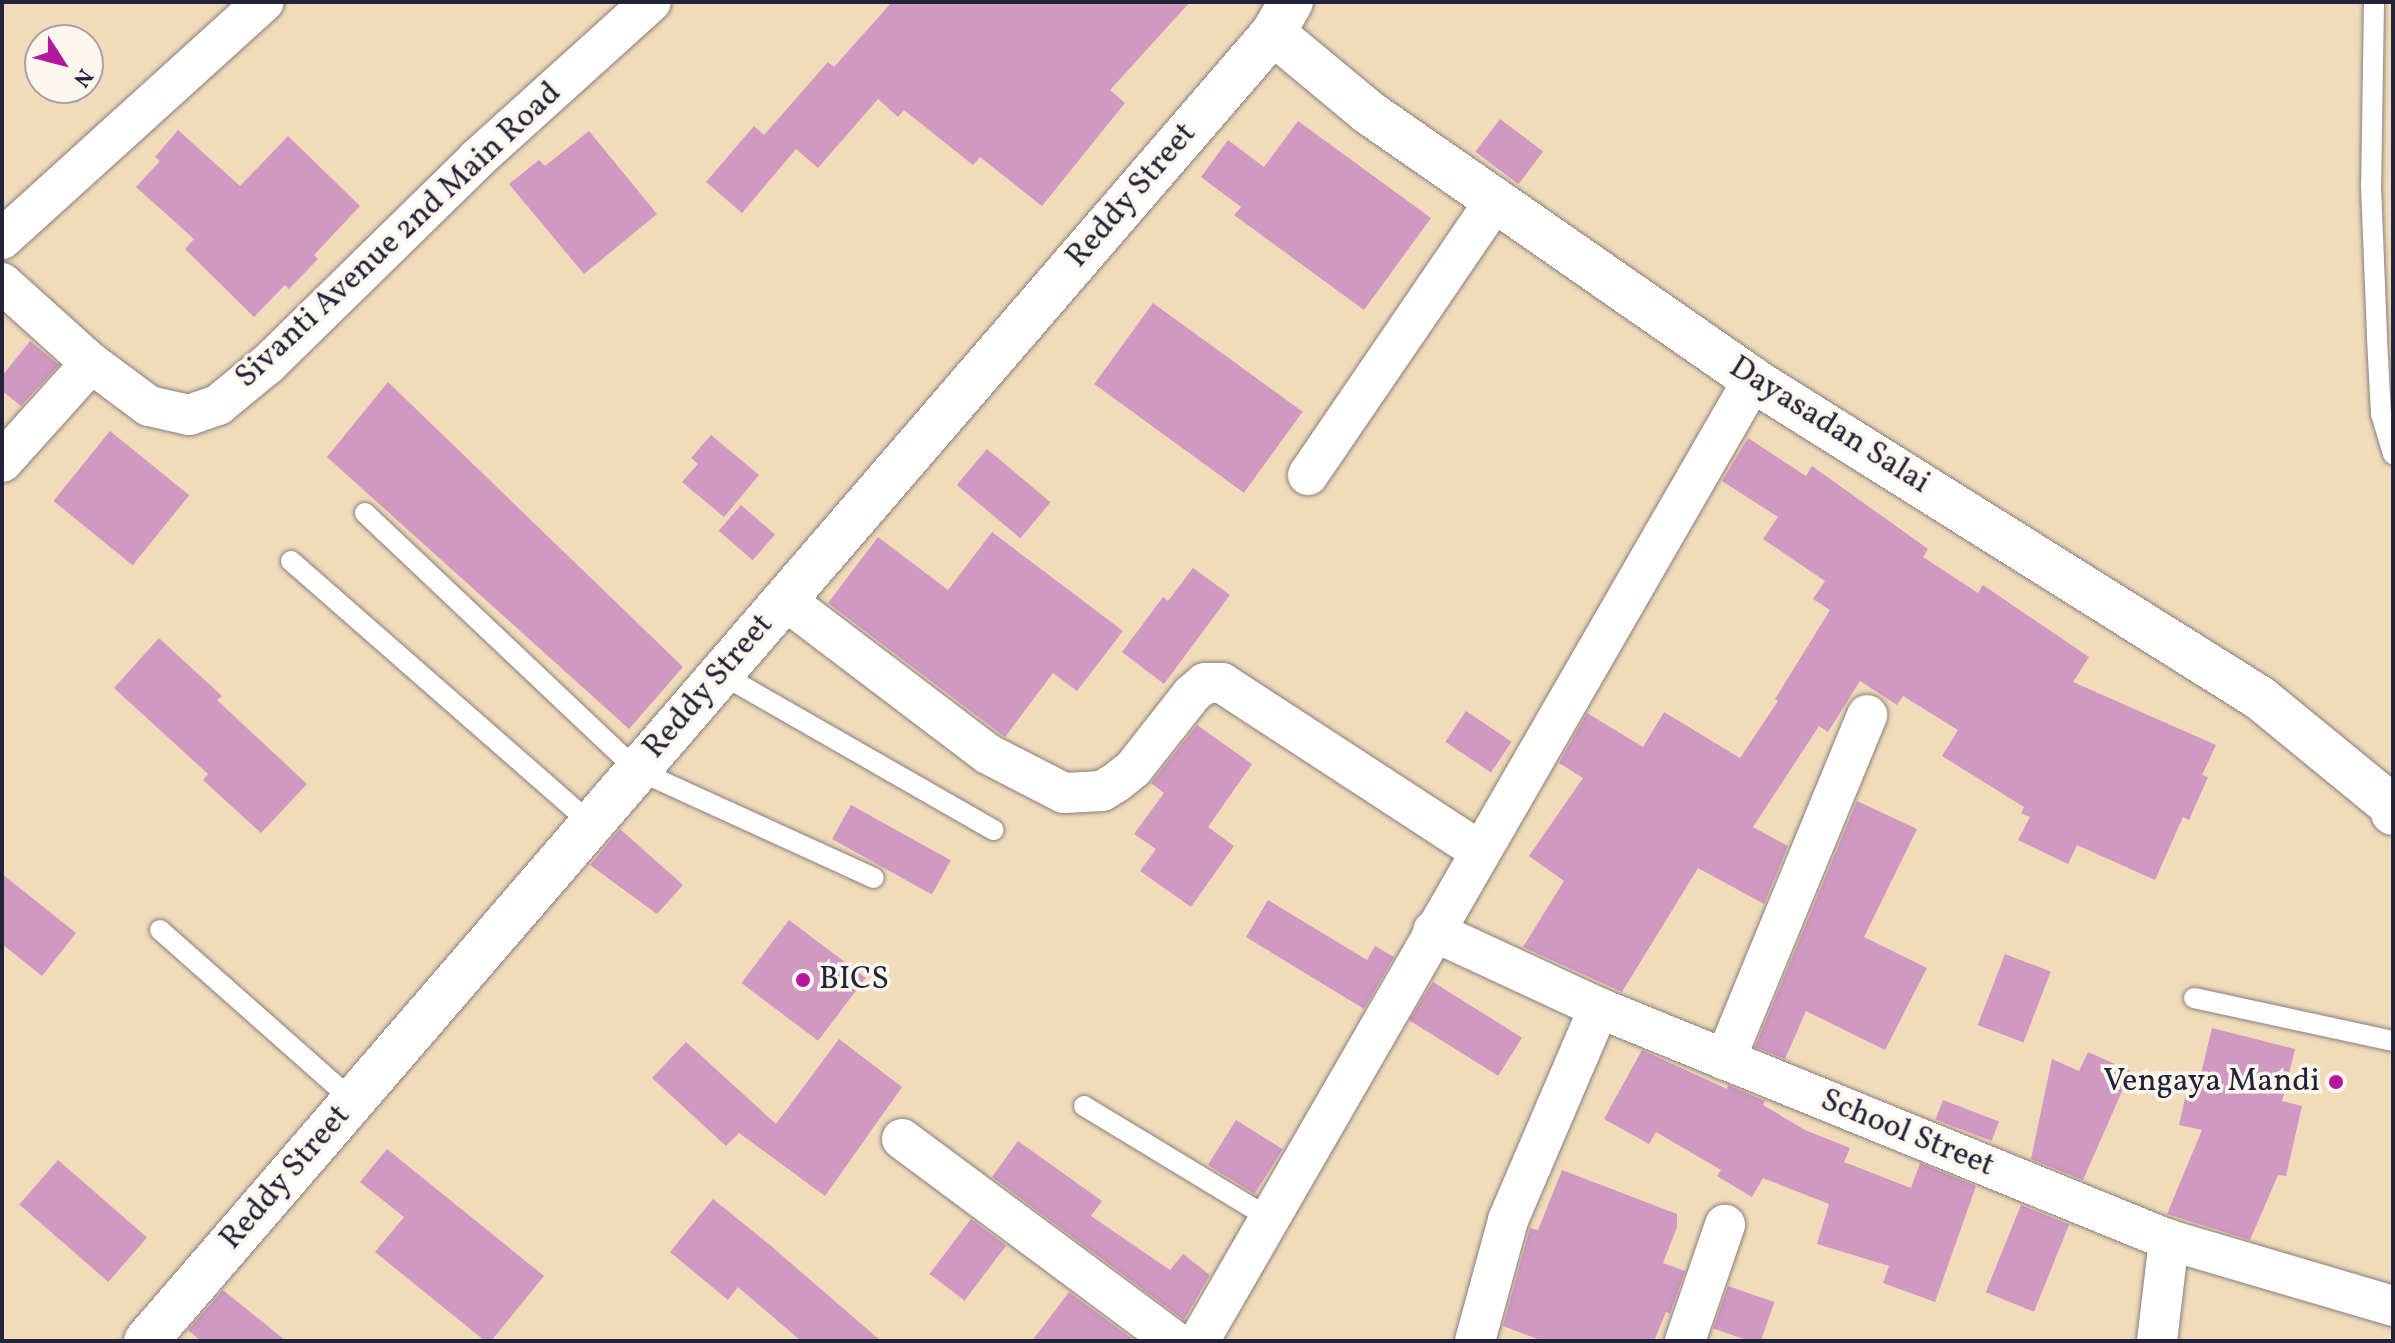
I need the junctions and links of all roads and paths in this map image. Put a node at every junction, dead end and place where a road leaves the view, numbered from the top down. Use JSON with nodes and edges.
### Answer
{"nodes":[{"id":1,"x":263,"y":2,"type":"edge"},
{"id":2,"x":651,"y":2,"type":"edge"},
{"id":3,"x":2374,"y":2,"type":"edge"},
{"id":4,"x":1282,"y":18,"type":"edge"},
{"id":5,"x":1495,"y":201,"type":"junction"},
{"id":6,"x":2,"y":239,"type":"edge"},
{"id":7,"x":2,"y":283,"type":"edge"},
{"id":8,"x":91,"y":363,"type":"junction"},
{"id":9,"x":1753,"y":380,"type":"junction"},
{"id":10,"x":2393,"y":454,"type":"edge"},
{"id":11,"x":2,"y":462,"type":"edge"},
{"id":12,"x":1308,"y":475,"type":"dead end"},
{"id":13,"x":365,"y":513,"type":"dead end"},
{"id":14,"x":291,"y":561,"type":"dead end"},
{"id":15,"x":785,"y":600,"type":"junction"},
{"id":16,"x":721,"y":674,"type":"junction"},
{"id":17,"x":1867,"y":715,"type":"dead end"},
{"id":18,"x":637,"y":770,"type":"junction"},
{"id":19,"x":2393,"y":809,"type":"edge"},
{"id":20,"x":591,"y":824,"type":"junction"},
{"id":21,"x":993,"y":830,"type":"dead end"},
{"id":22,"x":1480,"y":851,"type":"junction"},
{"id":23,"x":874,"y":878,"type":"dead end"},
{"id":24,"x":160,"y":930,"type":"dead end"},
{"id":25,"x":1433,"y":931,"type":"junction"},
{"id":26,"x":2194,"y":998,"type":"dead end"},
{"id":27,"x":1599,"y":1008,"type":"junction"},
{"id":28,"x":2393,"y":1041,"type":"edge"},
{"id":29,"x":1725,"y":1060,"type":"junction"},
{"id":30,"x":353,"y":1101,"type":"junction"},
{"id":31,"x":1084,"y":1106,"type":"dead end"},
{"id":32,"x":902,"y":1139,"type":"dead end"},
{"id":33,"x":1269,"y":1218,"type":"junction"},
{"id":34,"x":1725,"y":1225,"type":"dead end"},
{"id":35,"x":2169,"y":1240,"type":"junction"},
{"id":36,"x":2393,"y":1306,"type":"edge"},
{"id":37,"x":146,"y":1341,"type":"edge"},
{"id":38,"x":1174,"y":1341,"type":"edge"},
{"id":39,"x":1199,"y":1341,"type":"edge"},
{"id":40,"x":1475,"y":1341,"type":"edge"},
{"id":41,"x":1685,"y":1341,"type":"edge"},
{"id":42,"x":2157,"y":1341,"type":"edge"}],
"edges":[{"from":1,"to":6,"type":"street"},
{"from":2,"to":8,"type":"street","name":"Sivanti Avenue 2nd Main Road"},
{"from":3,"to":10,"type":"lane"},
{"from":4,"to":5,"type":"street","name":"Dayasadan Salai"},
{"from":4,"to":15,"type":"street","name":"Reddy Street"},
{"from":5,"to":9,"type":"street","name":"Dayasadan Salai"},
{"from":5,"to":12,"type":"street"},
{"from":7,"to":8,"type":"street","name":"Sivanti Avenue 2nd Main Road"},
{"from":8,"to":11,"type":"street"},
{"from":9,"to":19,"type":"street","name":"Dayasadan Salai"},
{"from":9,"to":22,"type":"street"},
{"from":13,"to":18,"type":"lane"},
{"from":14,"to":20,"type":"lane"},
{"from":15,"to":16,"type":"street","name":"Reddy Street"},
{"from":15,"to":22,"type":"street"},
{"from":16,"to":18,"type":"street","name":"Reddy Street"},
{"from":16,"to":21,"type":"lane"},
{"from":17,"to":29,"type":"street"},
{"from":18,"to":20,"type":"street","name":"Reddy Street"},
{"from":18,"to":23,"type":"lane"},
{"from":20,"to":30,"type":"street","name":"Reddy Street"},
{"from":22,"to":25,"type":"street"},
{"from":24,"to":30,"type":"lane"},
{"from":25,"to":27,"type":"street","name":"School Street"},
{"from":25,"to":33,"type":"street"},
{"from":26,"to":28,"type":"lane"},
{"from":27,"to":29,"type":"street","name":"School Street"},
{"from":27,"to":40,"type":"street"},
{"from":29,"to":35,"type":"street","name":"School Street"},
{"from":30,"to":37,"type":"street","name":"Reddy Street"},
{"from":31,"to":33,"type":"lane"},
{"from":32,"to":38,"type":"street"},
{"from":33,"to":39,"type":"street"},
{"from":34,"to":41,"type":"street"},
{"from":35,"to":36,"type":"street","name":"School Street"},
{"from":35,"to":42,"type":"street"}]}
